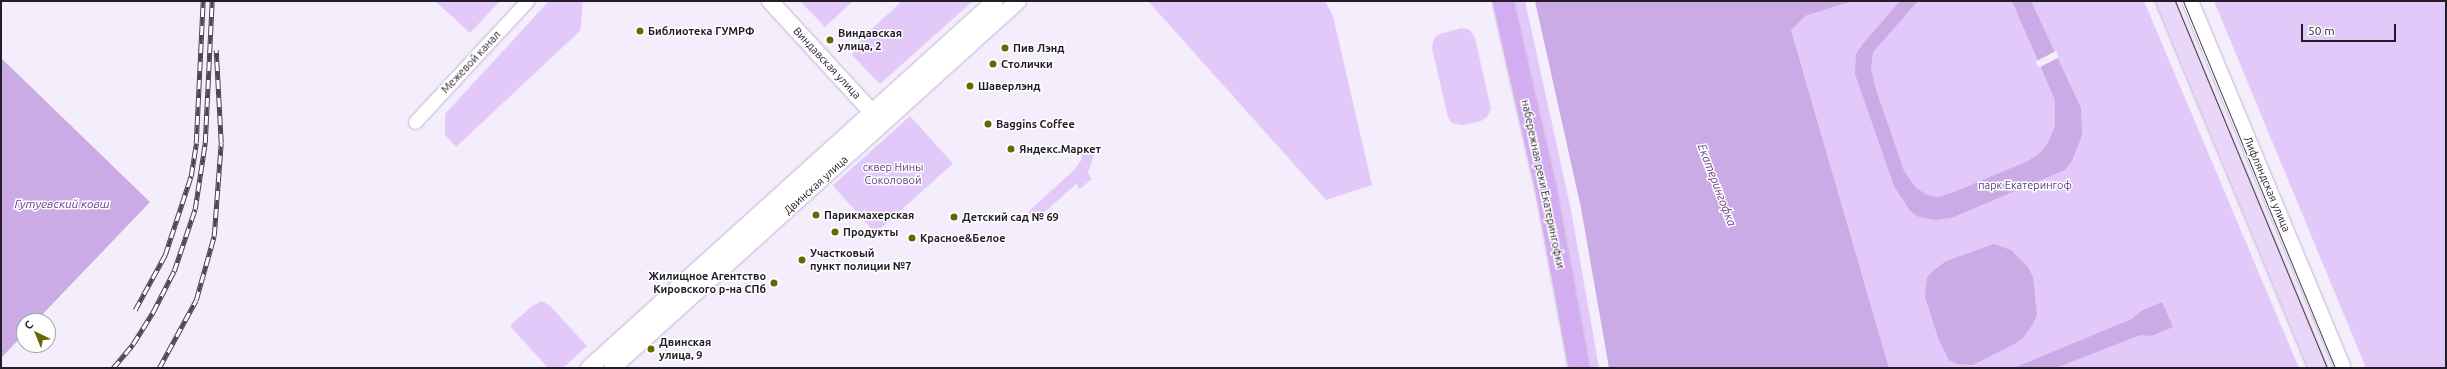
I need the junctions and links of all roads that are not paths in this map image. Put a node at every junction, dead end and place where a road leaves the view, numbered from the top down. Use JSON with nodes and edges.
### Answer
{"nodes":[{"id":1,"x":527,"y":1,"type":"edge"},
{"id":2,"x":770,"y":1,"type":"edge"},
{"id":3,"x":995,"y":1,"type":"edge"},
{"id":4,"x":1018,"y":1,"type":"edge"},
{"id":5,"x":1490,"y":1,"type":"edge"},
{"id":6,"x":1503,"y":1,"type":"edge"},
{"id":7,"x":2165,"y":1,"type":"edge"},
{"id":8,"x":2190,"y":1,"type":"edge"},
{"id":9,"x":872,"y":112,"type":"junction"},
{"id":10,"x":415,"y":122,"type":"dead end"},
{"id":11,"x":883,"y":125,"type":"junction"},
{"id":12,"x":589,"y":368,"type":"edge"},
{"id":13,"x":612,"y":368,"type":"edge"},
{"id":14,"x":1566,"y":368,"type":"edge"},
{"id":15,"x":1579,"y":368,"type":"edge"},
{"id":16,"x":2318,"y":368,"type":"edge"},
{"id":17,"x":2343,"y":368,"type":"edge"}],
"edges":[{"from":1,"to":10,"type":"street","name":"Межевой канал"},
{"from":2,"to":9,"type":"street","name":"Виндавская улица"},
{"from":3,"to":9,"type":"street","name":"Двинская улица"},
{"from":4,"to":11,"type":"street","name":"Двинская улица"},
{"from":5,"to":14,"type":"main road","name":"набережная реки Екатерингофки"},
{"from":6,"to":15,"type":"main road","name":"набережная реки Екатерингофки"},
{"from":7,"to":16,"type":"main road"},
{"from":8,"to":17,"type":"street","name":"Лифляндская улица"},
{"from":9,"to":11,"type":"street","name":"Виндавская улица"},
{"from":9,"to":12,"type":"street","name":"Двинская улица"},
{"from":11,"to":13,"type":"street","name":"Двинская улица"}]}
